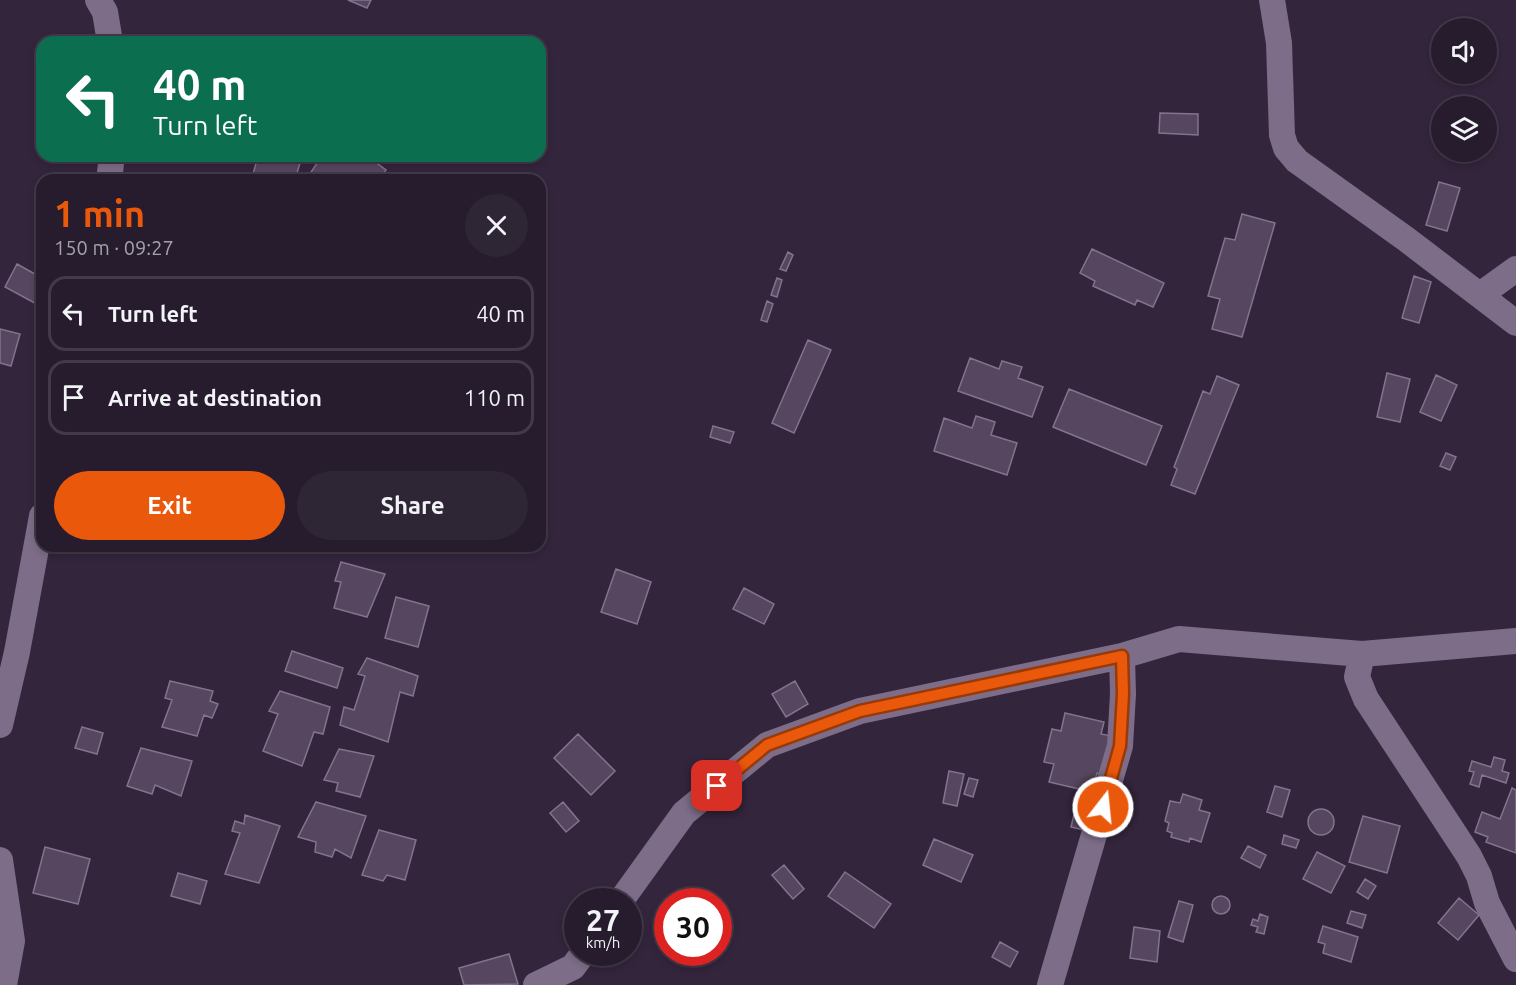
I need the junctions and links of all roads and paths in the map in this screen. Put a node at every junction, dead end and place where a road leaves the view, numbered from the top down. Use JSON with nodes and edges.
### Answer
{"nodes":[{"id":1,"x":98,"y":0,"type":"edge"},
{"id":2,"x":1272,"y":0,"type":"edge"},
{"id":3,"x":109,"y":36,"type":"edge"},
{"id":4,"x":1516,"y":269,"type":"edge"},
{"id":5,"x":1480,"y":296,"type":"junction"},
{"id":6,"x":1516,"y":323,"type":"edge"},
{"id":7,"x":36,"y":549,"type":"edge"},
{"id":8,"x":1516,"y":641,"type":"edge"},
{"id":9,"x":1362,"y":654,"type":"junction"},
{"id":10,"x":1122,"y":656,"type":"junction"},
{"id":11,"x":0,"y":725,"type":"edge"},
{"id":12,"x":0,"y":860,"type":"edge"},
{"id":13,"x":630,"y":888,"type":"edge"},
{"id":14,"x":1516,"y":959,"type":"edge"},
{"id":15,"x":574,"y":966,"type":"edge"},
{"id":16,"x":4,"y":985,"type":"edge"},
{"id":17,"x":536,"y":985,"type":"edge"},
{"id":18,"x":1050,"y":985,"type":"edge"}],
"edges":[{"from":1,"to":3,"type":"street"},
{"from":2,"to":5,"type":"street"},
{"from":4,"to":5,"type":"street"},
{"from":5,"to":6,"type":"street"},
{"from":7,"to":11,"type":"street"},
{"from":8,"to":9,"type":"street"},
{"from":9,"to":10,"type":"street"},
{"from":9,"to":14,"type":"street"},
{"from":10,"to":13,"type":"street"},
{"from":10,"to":18,"type":"street"},
{"from":12,"to":16,"type":"street"},
{"from":15,"to":17,"type":"street"}]}
